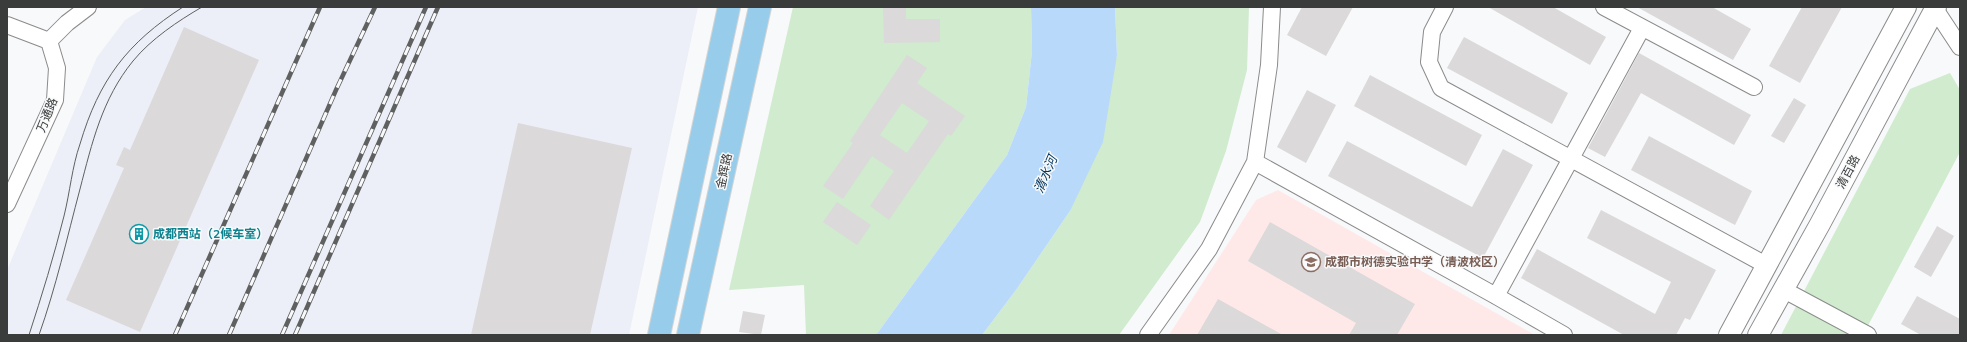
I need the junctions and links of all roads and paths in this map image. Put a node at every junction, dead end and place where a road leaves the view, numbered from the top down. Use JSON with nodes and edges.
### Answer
{"nodes":[{"id":1,"x":88,"y":7,"type":"edge"},
{"id":2,"x":728,"y":7,"type":"edge"},
{"id":3,"x":760,"y":7,"type":"edge"},
{"id":4,"x":1272,"y":7,"type":"edge"},
{"id":5,"x":1445,"y":7,"type":"edge"},
{"id":6,"x":1604,"y":7,"type":"edge"},
{"id":7,"x":1906,"y":7,"type":"edge"},
{"id":8,"x":1934,"y":8,"type":"edge"},
{"id":9,"x":7,"y":24,"type":"edge"},
{"id":10,"x":1642,"y":28,"type":"junction"},
{"id":11,"x":49,"y":41,"type":"junction"},
{"id":12,"x":1960,"y":47,"type":"edge"},
{"id":13,"x":1754,"y":87,"type":"dead end"},
{"id":14,"x":1570,"y":158,"type":"junction"},
{"id":15,"x":1255,"y":162,"type":"junction"},
{"id":16,"x":7,"y":204,"type":"edge"},
{"id":17,"x":1766,"y":265,"type":"junction"},
{"id":18,"x":1784,"y":290,"type":"junction"},
{"id":19,"x":1496,"y":296,"type":"junction"},
{"id":20,"x":659,"y":335,"type":"edge"},
{"id":21,"x":688,"y":335,"type":"edge"},
{"id":22,"x":1148,"y":335,"type":"edge"},
{"id":23,"x":1564,"y":335,"type":"edge"},
{"id":24,"x":1729,"y":335,"type":"edge"},
{"id":25,"x":1758,"y":335,"type":"edge"},
{"id":26,"x":1868,"y":335,"type":"edge"}],
"edges":[{"from":1,"to":11,"type":"street"},
{"from":2,"to":20,"type":"main road"},
{"from":3,"to":21,"type":"main road","name":"金辉路"},
{"from":4,"to":15,"type":"street"},
{"from":5,"to":14,"type":"street"},
{"from":6,"to":10,"type":"street"},
{"from":7,"to":17,"type":"street"},
{"from":8,"to":12,"type":"street"},
{"from":8,"to":18,"type":"street","name":"清百路"},
{"from":9,"to":11,"type":"street"},
{"from":10,"to":13,"type":"street"},
{"from":10,"to":14,"type":"street"},
{"from":11,"to":16,"type":"street","name":"万通路"},
{"from":14,"to":17,"type":"street"},
{"from":14,"to":19,"type":"street"},
{"from":15,"to":19,"type":"street"},
{"from":15,"to":22,"type":"street"},
{"from":17,"to":24,"type":"street"},
{"from":18,"to":25,"type":"street","name":"清百路"},
{"from":18,"to":26,"type":"street"},
{"from":19,"to":23,"type":"street"}]}
